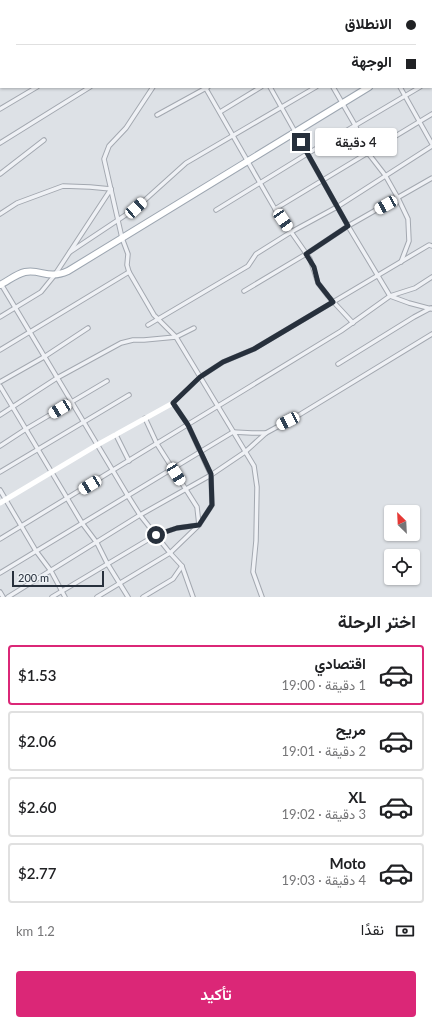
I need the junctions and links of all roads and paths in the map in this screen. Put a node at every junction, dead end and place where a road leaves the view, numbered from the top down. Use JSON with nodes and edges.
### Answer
{"nodes":[{"id":1,"x":35,"y":88,"type":"edge"},
{"id":2,"x":88,"y":88,"type":"edge"},
{"id":3,"x":152,"y":88,"type":"edge"},
{"id":4,"x":206,"y":88,"type":"edge"},
{"id":5,"x":259,"y":88,"type":"edge"},
{"id":6,"x":271,"y":88,"type":"edge"},
{"id":7,"x":314,"y":88,"type":"edge"},
{"id":8,"x":334,"y":88,"type":"edge"},
{"id":9,"x":367,"y":88,"type":"edge"},
{"id":10,"x":401,"y":88,"type":"edge"},
{"id":11,"x":418,"y":88,"type":"edge"},
{"id":12,"x":405,"y":96,"type":"junction"},
{"id":13,"x":343,"y":103,"type":"junction"},
{"id":14,"x":282,"y":107,"type":"junction"},
{"id":15,"x":0,"y":109,"type":"edge"},
{"id":16,"x":220,"y":112,"type":"junction"},
{"id":17,"x":432,"y":114,"type":"edge"},
{"id":18,"x":157,"y":115,"type":"dead end"},
{"id":19,"x":419,"y":122,"type":"junction"},
{"id":20,"x":355,"y":125,"type":"junction"},
{"id":21,"x":295,"y":131,"type":"junction"},
{"id":22,"x":233,"y":136,"type":"junction"},
{"id":23,"x":44,"y":140,"type":"dead end"},
{"id":24,"x":0,"y":143,"type":"edge"},
{"id":25,"x":432,"y":145,"type":"edge"},
{"id":26,"x":368,"y":153,"type":"junction"},
{"id":27,"x":307,"y":154,"type":"junction"},
{"id":28,"x":248,"y":160,"type":"junction"},
{"id":29,"x":0,"y":174,"type":"edge"},
{"id":30,"x":384,"y":175,"type":"junction"},
{"id":31,"x":432,"y":178,"type":"edge"},
{"id":32,"x":322,"y":180,"type":"junction"},
{"id":33,"x":261,"y":183,"type":"junction"},
{"id":34,"x":111,"y":189,"type":"junction"},
{"id":35,"x":398,"y":198,"type":"junction"},
{"id":36,"x":337,"y":207,"type":"junction"},
{"id":37,"x":275,"y":209,"type":"junction"},
{"id":38,"x":216,"y":210,"type":"dead end"},
{"id":39,"x":0,"y":214,"type":"edge"},
{"id":40,"x":118,"y":220,"type":"junction"},
{"id":41,"x":348,"y":226,"type":"junction"},
{"id":42,"x":291,"y":232,"type":"junction"},
{"id":43,"x":122,"y":238,"type":"junction"},
{"id":44,"x":432,"y":246,"type":"edge"},
{"id":45,"x":70,"y":252,"type":"junction"},
{"id":46,"x":306,"y":254,"type":"junction"},
{"id":47,"x":401,"y":262,"type":"junction"},
{"id":48,"x":129,"y":272,"type":"junction"},
{"id":49,"x":378,"y":275,"type":"junction"},
{"id":50,"x":54,"y":276,"type":"junction"},
{"id":51,"x":432,"y":277,"type":"edge"},
{"id":52,"x":0,"y":284,"type":"edge"},
{"id":53,"x":244,"y":291,"type":"dead end"},
{"id":54,"x":390,"y":296,"type":"junction"},
{"id":55,"x":333,"y":302,"type":"junction"},
{"id":56,"x":15,"y":308,"type":"junction"},
{"id":57,"x":431,"y":308,"type":"edge"},
{"id":58,"x":0,"y":317,"type":"edge"},
{"id":59,"x":158,"y":319,"type":"junction"},
{"id":60,"x":353,"y":323,"type":"junction"},
{"id":61,"x":148,"y":325,"type":"dead end"},
{"id":62,"x":88,"y":328,"type":"dead end"},
{"id":63,"x":194,"y":328,"type":"dead end"},
{"id":64,"x":30,"y":333,"type":"junction"},
{"id":65,"x":432,"y":334,"type":"edge"},
{"id":66,"x":176,"y":337,"type":"junction"},
{"id":67,"x":0,"y":350,"type":"edge"},
{"id":68,"x":44,"y":357,"type":"junction"},
{"id":69,"x":338,"y":364,"type":"dead end"},
{"id":70,"x":200,"y":377,"type":"junction"},
{"id":71,"x":57,"y":378,"type":"junction"},
{"id":72,"x":107,"y":381,"type":"dead end"},
{"id":73,"x":0,"y":382,"type":"edge"},
{"id":74,"x":0,"y":386,"type":"edge"},
{"id":75,"x":129,"y":395,"type":"dead end"},
{"id":76,"x":71,"y":402,"type":"junction"},
{"id":77,"x":173,"y":403,"type":"junction"},
{"id":78,"x":13,"y":407,"type":"junction"},
{"id":79,"x":218,"y":407,"type":"junction"},
{"id":80,"x":0,"y":415,"type":"edge"},
{"id":81,"x":145,"y":418,"type":"junction"},
{"id":82,"x":83,"y":422,"type":"junction"},
{"id":83,"x":188,"y":425,"type":"junction"},
{"id":84,"x":26,"y":429,"type":"junction"},
{"id":85,"x":233,"y":432,"type":"junction"},
{"id":86,"x":266,"y":433,"type":"junction"},
{"id":87,"x":116,"y":435,"type":"junction"},
{"id":88,"x":157,"y":444,"type":"junction"},
{"id":89,"x":97,"y":445,"type":"junction"},
{"id":90,"x":0,"y":446,"type":"edge"},
{"id":91,"x":38,"y":449,"type":"junction"},
{"id":92,"x":200,"y":451,"type":"junction"},
{"id":93,"x":245,"y":452,"type":"junction"},
{"id":94,"x":129,"y":461,"type":"junction"},
{"id":95,"x":172,"y":468,"type":"junction"},
{"id":96,"x":112,"y":471,"type":"junction"},
{"id":97,"x":0,"y":472,"type":"edge"},
{"id":98,"x":52,"y":472,"type":"junction"},
{"id":99,"x":211,"y":474,"type":"junction"},
{"id":100,"x":185,"y":488,"type":"junction"},
{"id":101,"x":0,"y":490,"type":"edge"},
{"id":102,"x":128,"y":496,"type":"junction"},
{"id":103,"x":67,"y":498,"type":"junction"},
{"id":104,"x":6,"y":500,"type":"junction"},
{"id":105,"x":0,"y":503,"type":"edge"},
{"id":106,"x":140,"y":515,"type":"junction"},
{"id":107,"x":82,"y":523,"type":"junction"},
{"id":108,"x":199,"y":525,"type":"junction"},
{"id":109,"x":21,"y":526,"type":"junction"},
{"id":110,"x":156,"y":535,"type":"junction"},
{"id":111,"x":0,"y":539,"type":"edge"},
{"id":112,"x":97,"y":543,"type":"junction"},
{"id":113,"x":36,"y":551,"type":"junction"},
{"id":114,"x":170,"y":553,"type":"junction"},
{"id":115,"x":107,"y":563,"type":"junction"},
{"id":116,"x":182,"y":566,"type":"junction"},
{"id":117,"x":51,"y":571,"type":"junction"},
{"id":118,"x":0,"y":574,"type":"edge"},
{"id":119,"x":119,"y":583,"type":"junction"},
{"id":120,"x":61,"y":591,"type":"junction"},
{"id":121,"x":0,"y":592,"type":"edge"},
{"id":122,"x":4,"y":597,"type":"edge"},
{"id":123,"x":8,"y":597,"type":"edge"},
{"id":124,"x":52,"y":597,"type":"edge"},
{"id":125,"x":65,"y":597,"type":"edge"},
{"id":126,"x":97,"y":597,"type":"edge"},
{"id":127,"x":128,"y":597,"type":"edge"},
{"id":128,"x":143,"y":597,"type":"edge"},
{"id":129,"x":193,"y":597,"type":"edge"},
{"id":130,"x":262,"y":597,"type":"edge"}],
"edges":[{"from":1,"to":15,"type":"street"},
{"from":2,"to":24,"type":"street"},
{"from":3,"to":34,"type":"street"},
{"from":4,"to":16,"type":"street"},
{"from":4,"to":18,"type":"street"},
{"from":5,"to":16,"type":"street"},
{"from":6,"to":14,"type":"street"},
{"from":7,"to":14,"type":"street"},
{"from":8,"to":13,"type":"street"},
{"from":9,"to":13,"type":"main road"},
{"from":10,"to":12,"type":"street"},
{"from":11,"to":12,"type":"street"},
{"from":12,"to":19,"type":"street"},
{"from":12,"to":20,"type":"street"},
{"from":13,"to":20,"type":"street"},
{"from":13,"to":21,"type":"main road"},
{"from":14,"to":21,"type":"street"},
{"from":14,"to":22,"type":"street"},
{"from":16,"to":22,"type":"street"},
{"from":17,"to":19,"type":"street"},
{"from":19,"to":25,"type":"street"},
{"from":19,"to":26,"type":"street"},
{"from":20,"to":26,"type":"street"},
{"from":20,"to":27,"type":"street"},
{"from":21,"to":27,"type":"street"},
{"from":21,"to":28,"type":"main road"},
{"from":22,"to":28,"type":"street"},
{"from":22,"to":40,"type":"street"},
{"from":23,"to":29,"type":"street"},
{"from":25,"to":30,"type":"street"},
{"from":26,"to":30,"type":"street"},
{"from":26,"to":32,"type":"street"},
{"from":27,"to":32,"type":"street"},
{"from":27,"to":33,"type":"street"},
{"from":28,"to":33,"type":"street"},
{"from":28,"to":43,"type":"main road"},
{"from":30,"to":35,"type":"street"},
{"from":30,"to":36,"type":"street"},
{"from":31,"to":35,"type":"street"},
{"from":32,"to":36,"type":"street"},
{"from":32,"to":37,"type":"street"},
{"from":33,"to":37,"type":"street"},
{"from":33,"to":38,"type":"street"},
{"from":34,"to":39,"type":"street"},
{"from":34,"to":40,"type":"street"},
{"from":34,"to":45,"type":"street"},
{"from":35,"to":41,"type":"street"},
{"from":35,"to":47,"type":"street"},
{"from":36,"to":41,"type":"street"},
{"from":36,"to":42,"type":"street"},
{"from":37,"to":42,"type":"street"},
{"from":40,"to":43,"type":"street"},
{"from":40,"to":45,"type":"street"},
{"from":41,"to":46,"type":"street"},
{"from":41,"to":49,"type":"street"},
{"from":42,"to":46,"type":"street"},
{"from":42,"to":59,"type":"street"},
{"from":43,"to":48,"type":"street"},
{"from":43,"to":50,"type":"main road"},
{"from":44,"to":47,"type":"street"},
{"from":45,"to":50,"type":"street"},
{"from":46,"to":53,"type":"street"},
{"from":46,"to":55,"type":"street"},
{"from":47,"to":49,"type":"street"},
{"from":48,"to":59,"type":"street"},
{"from":48,"to":64,"type":"street"},
{"from":49,"to":54,"type":"street"},
{"from":49,"to":55,"type":"street"},
{"from":50,"to":52,"type":"main road"},
{"from":50,"to":56,"type":"street"},
{"from":51,"to":54,"type":"street"},
{"from":52,"to":56,"type":"street"},
{"from":54,"to":57,"type":"street"},
{"from":54,"to":60,"type":"street"},
{"from":55,"to":60,"type":"street"},
{"from":55,"to":70,"type":"street"},
{"from":56,"to":58,"type":"street"},
{"from":56,"to":64,"type":"street"},
{"from":57,"to":69,"type":"street"},
{"from":59,"to":61,"type":"street"},
{"from":59,"to":66,"type":"street"},
{"from":60,"to":79,"type":"street"},
{"from":62,"to":68,"type":"street"},
{"from":63,"to":66,"type":"street"},
{"from":64,"to":67,"type":"street"},
{"from":64,"to":68,"type":"street"},
{"from":65,"to":86,"type":"street"},
{"from":66,"to":70,"type":"street"},
{"from":66,"to":71,"type":"street"},
{"from":68,"to":71,"type":"street"},
{"from":68,"to":73,"type":"street"},
{"from":70,"to":77,"type":"street"},
{"from":70,"to":79,"type":"street"},
{"from":71,"to":76,"type":"street"},
{"from":71,"to":78,"type":"street"},
{"from":72,"to":76,"type":"street"},
{"from":74,"to":78,"type":"street"},
{"from":75,"to":82,"type":"street"},
{"from":76,"to":82,"type":"street"},
{"from":76,"to":84,"type":"street"},
{"from":77,"to":81,"type":"street"},
{"from":77,"to":83,"type":"street"},
{"from":78,"to":80,"type":"street"},
{"from":78,"to":84,"type":"street"},
{"from":79,"to":83,"type":"street"},
{"from":79,"to":85,"type":"street"},
{"from":81,"to":87,"type":"street"},
{"from":81,"to":88,"type":"street"},
{"from":82,"to":89,"type":"street"},
{"from":82,"to":91,"type":"street"},
{"from":83,"to":88,"type":"street"},
{"from":83,"to":92,"type":"street"},
{"from":84,"to":90,"type":"street"},
{"from":84,"to":91,"type":"street"},
{"from":85,"to":86,"type":"street"},
{"from":85,"to":92,"type":"street"},
{"from":85,"to":93,"type":"street"},
{"from":86,"to":93,"type":"street"},
{"from":87,"to":89,"type":"street"},
{"from":87,"to":94,"type":"street"},
{"from":88,"to":94,"type":"street"},
{"from":88,"to":95,"type":"street"},
{"from":89,"to":96,"type":"street"},
{"from":89,"to":98,"type":"street"},
{"from":91,"to":97,"type":"street"},
{"from":91,"to":98,"type":"street"},
{"from":92,"to":95,"type":"street"},
{"from":92,"to":99,"type":"street"},
{"from":93,"to":99,"type":"street"},
{"from":93,"to":130,"type":"street"},
{"from":94,"to":96,"type":"street"},
{"from":95,"to":100,"type":"street"},
{"from":95,"to":102,"type":"street"},
{"from":96,"to":102,"type":"street"},
{"from":96,"to":103,"type":"street"},
{"from":98,"to":103,"type":"street"},
{"from":98,"to":104,"type":"street"},
{"from":99,"to":100,"type":"street"},
{"from":99,"to":108,"type":"street"},
{"from":100,"to":106,"type":"street"},
{"from":100,"to":108,"type":"street"},
{"from":101,"to":104,"type":"street"},
{"from":102,"to":106,"type":"street"},
{"from":102,"to":107,"type":"street"},
{"from":103,"to":107,"type":"street"},
{"from":103,"to":109,"type":"street"},
{"from":104,"to":105,"type":"street"},
{"from":104,"to":109,"type":"street"},
{"from":106,"to":110,"type":"street"},
{"from":106,"to":112,"type":"street"},
{"from":107,"to":112,"type":"street"},
{"from":107,"to":113,"type":"street"},
{"from":108,"to":110,"type":"street"},
{"from":108,"to":114,"type":"street"},
{"from":109,"to":111,"type":"street"},
{"from":109,"to":113,"type":"street"},
{"from":110,"to":114,"type":"street"},
{"from":110,"to":115,"type":"street"},
{"from":112,"to":115,"type":"street"},
{"from":112,"to":117,"type":"street"},
{"from":113,"to":117,"type":"street"},
{"from":113,"to":118,"type":"street"},
{"from":114,"to":116,"type":"street"},
{"from":114,"to":119,"type":"street"},
{"from":115,"to":119,"type":"street"},
{"from":115,"to":120,"type":"street"},
{"from":116,"to":128,"type":"street"},
{"from":116,"to":129,"type":"street"},
{"from":117,"to":120,"type":"street"},
{"from":117,"to":123,"type":"street"},
{"from":119,"to":126,"type":"street"},
{"from":119,"to":127,"type":"street"},
{"from":120,"to":124,"type":"street"},
{"from":120,"to":125,"type":"street"},
{"from":121,"to":122,"type":"street"}]}
